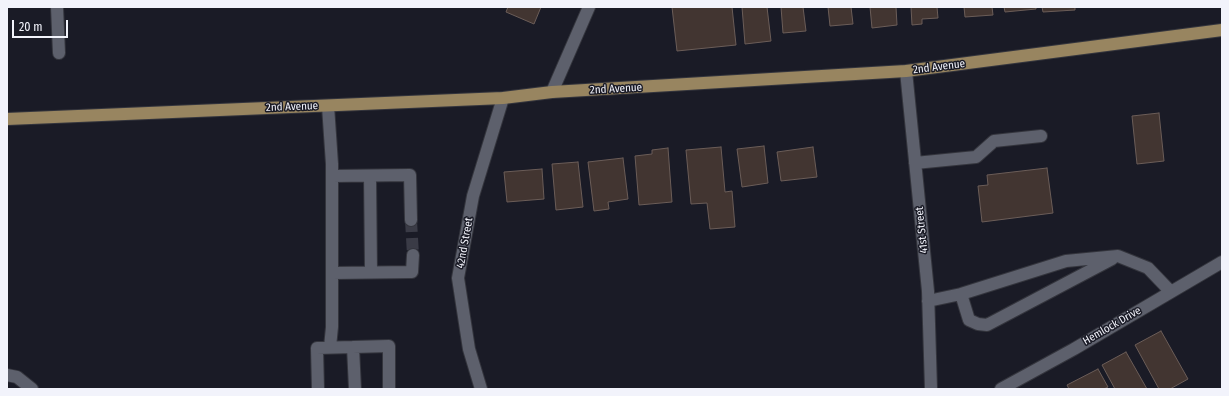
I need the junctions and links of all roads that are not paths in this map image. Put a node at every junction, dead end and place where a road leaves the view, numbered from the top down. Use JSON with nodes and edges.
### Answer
{"nodes":[{"id":1,"x":57,"y":7,"type":"edge"},
{"id":2,"x":589,"y":7,"type":"edge"},
{"id":3,"x":1222,"y":30,"type":"edge"},
{"id":4,"x":59,"y":53,"type":"dead end"},
{"id":5,"x":906,"y":71,"type":"junction"},
{"id":6,"x":552,"y":92,"type":"junction"},
{"id":7,"x":503,"y":98,"type":"junction"},
{"id":8,"x":328,"y":106,"type":"junction"},
{"id":9,"x":7,"y":119,"type":"edge"},
{"id":10,"x":1041,"y":136,"type":"dead end"},
{"id":11,"x":915,"y":163,"type":"junction"},
{"id":12,"x":332,"y":176,"type":"junction"},
{"id":13,"x":370,"y":176,"type":"junction"},
{"id":14,"x":411,"y":220,"type":"tunnel mouth"},
{"id":15,"x":412,"y":255,"type":"tunnel mouth"},
{"id":16,"x":1118,"y":256,"type":"junction"},
{"id":17,"x":1222,"y":262,"type":"edge"},
{"id":18,"x":371,"y":272,"type":"junction"},
{"id":19,"x":332,"y":273,"type":"junction"},
{"id":20,"x":1171,"y":292,"type":"junction"},
{"id":21,"x":961,"y":294,"type":"junction"},
{"id":22,"x":928,"y":301,"type":"junction"},
{"id":23,"x":330,"y":347,"type":"junction"},
{"id":24,"x":353,"y":347,"type":"junction"},
{"id":25,"x":7,"y":375,"type":"edge"},
{"id":26,"x":32,"y":389,"type":"edge"},
{"id":27,"x":318,"y":389,"type":"edge"},
{"id":28,"x":354,"y":389,"type":"edge"},
{"id":29,"x":389,"y":389,"type":"edge"},
{"id":30,"x":481,"y":389,"type":"edge"},
{"id":31,"x":931,"y":389,"type":"edge"},
{"id":32,"x":1000,"y":389,"type":"edge"}],
"edges":[{"from":1,"to":4,"type":"street"},
{"from":2,"to":6,"type":"street"},
{"from":3,"to":5,"type":"main road","name":"2nd Avenue"},
{"from":5,"to":6,"type":"main road","name":"2nd Avenue"},
{"from":5,"to":11,"type":"street","name":"41st Street"},
{"from":6,"to":7,"type":"main road","name":"2nd Avenue"},
{"from":7,"to":8,"type":"main road","name":"2nd Avenue"},
{"from":7,"to":30,"type":"street","name":"42nd Street"},
{"from":8,"to":9,"type":"main road","name":"2nd Avenue"},
{"from":8,"to":12,"type":"street"},
{"from":10,"to":11,"type":"street"},
{"from":11,"to":22,"type":"street","name":"41st Street"},
{"from":12,"to":13,"type":"street"},
{"from":12,"to":19,"type":"street"},
{"from":13,"to":14,"type":"street"},
{"from":13,"to":18,"type":"street"},
{"from":15,"to":18,"type":"street"},
{"from":16,"to":20,"type":"street"},
{"from":16,"to":21,"type":"street"},
{"from":16,"to":21,"type":"street"},
{"from":17,"to":20,"type":"street","name":"Hemlock Drive"},
{"from":18,"to":19,"type":"street"},
{"from":19,"to":23,"type":"street"},
{"from":20,"to":32,"type":"street","name":"Hemlock Drive"},
{"from":21,"to":22,"type":"street"},
{"from":22,"to":31,"type":"street","name":"41st Street"},
{"from":23,"to":24,"type":"street"},
{"from":23,"to":27,"type":"street"},
{"from":24,"to":28,"type":"street"},
{"from":24,"to":29,"type":"street"},
{"from":25,"to":26,"type":"street"}]}
